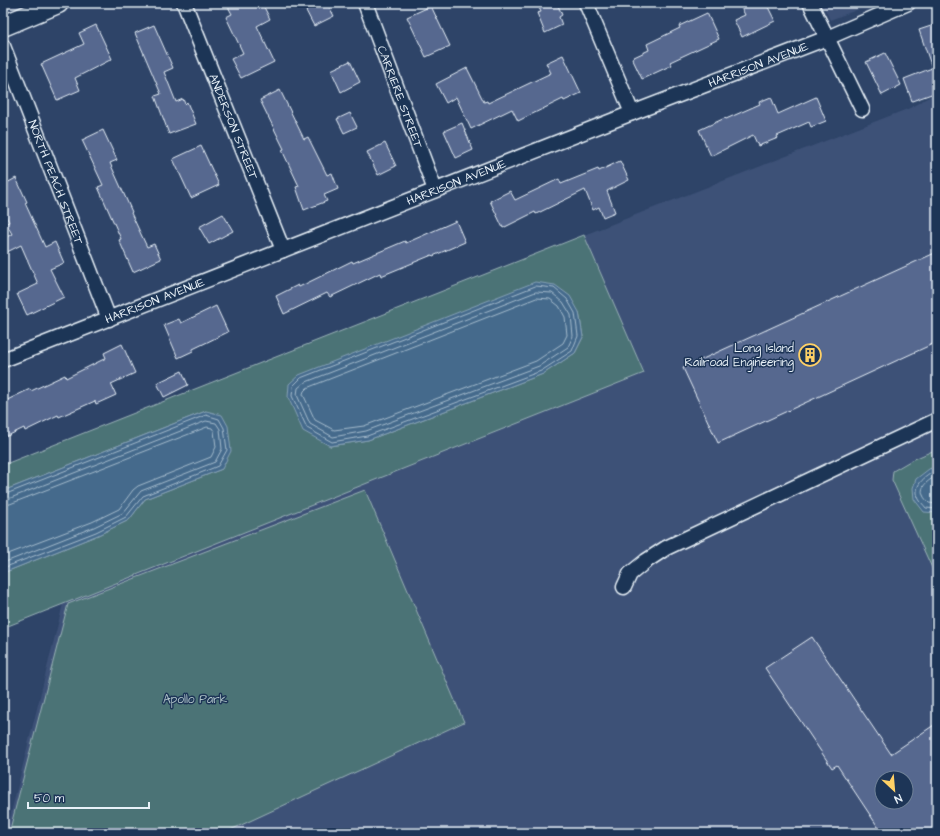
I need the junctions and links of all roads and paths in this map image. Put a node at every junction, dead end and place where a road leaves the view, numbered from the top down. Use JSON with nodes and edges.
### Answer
{"nodes":[{"id":1,"x":58,"y":3,"type":"edge"},
{"id":2,"x":184,"y":3,"type":"edge"},
{"id":3,"x":365,"y":3,"type":"edge"},
{"id":4,"x":586,"y":3,"type":"edge"},
{"id":5,"x":810,"y":3,"type":"edge"},
{"id":6,"x":908,"y":3,"type":"edge"},
{"id":7,"x":3,"y":26,"type":"edge"},
{"id":8,"x":826,"y":38,"type":"junction"},
{"id":9,"x":3,"y":46,"type":"edge"},
{"id":10,"x":862,"y":110,"type":"dead end"},
{"id":11,"x":632,"y":113,"type":"junction"},
{"id":12,"x":435,"y":190,"type":"junction"},
{"id":13,"x":283,"y":250,"type":"junction"},
{"id":14,"x":109,"y":318,"type":"junction"},
{"id":15,"x":3,"y":360,"type":"edge"},
{"id":16,"x":937,"y":420,"type":"edge"},
{"id":17,"x":624,"y":587,"type":"dead end"}],
"edges":[{"from":1,"to":7,"type":"main road"},
{"from":2,"to":13,"type":"street","name":"ANDERSON STREET"},
{"from":3,"to":12,"type":"street","name":"CARRIERE STREET"},
{"from":4,"to":11,"type":"street"},
{"from":5,"to":8,"type":"street"},
{"from":6,"to":8,"type":"street","name":"HARRISON AVENUE"},
{"from":8,"to":10,"type":"street"},
{"from":8,"to":11,"type":"street","name":"HARRISON AVENUE"},
{"from":9,"to":14,"type":"street","name":"NORTH PEACH STREET"},
{"from":11,"to":12,"type":"street","name":"HARRISON AVENUE"},
{"from":12,"to":13,"type":"street","name":"HARRISON AVENUE"},
{"from":13,"to":14,"type":"street","name":"HARRISON AVENUE"},
{"from":14,"to":15,"type":"street","name":"HARRISON AVENUE"},
{"from":16,"to":17,"type":"street"}]}
